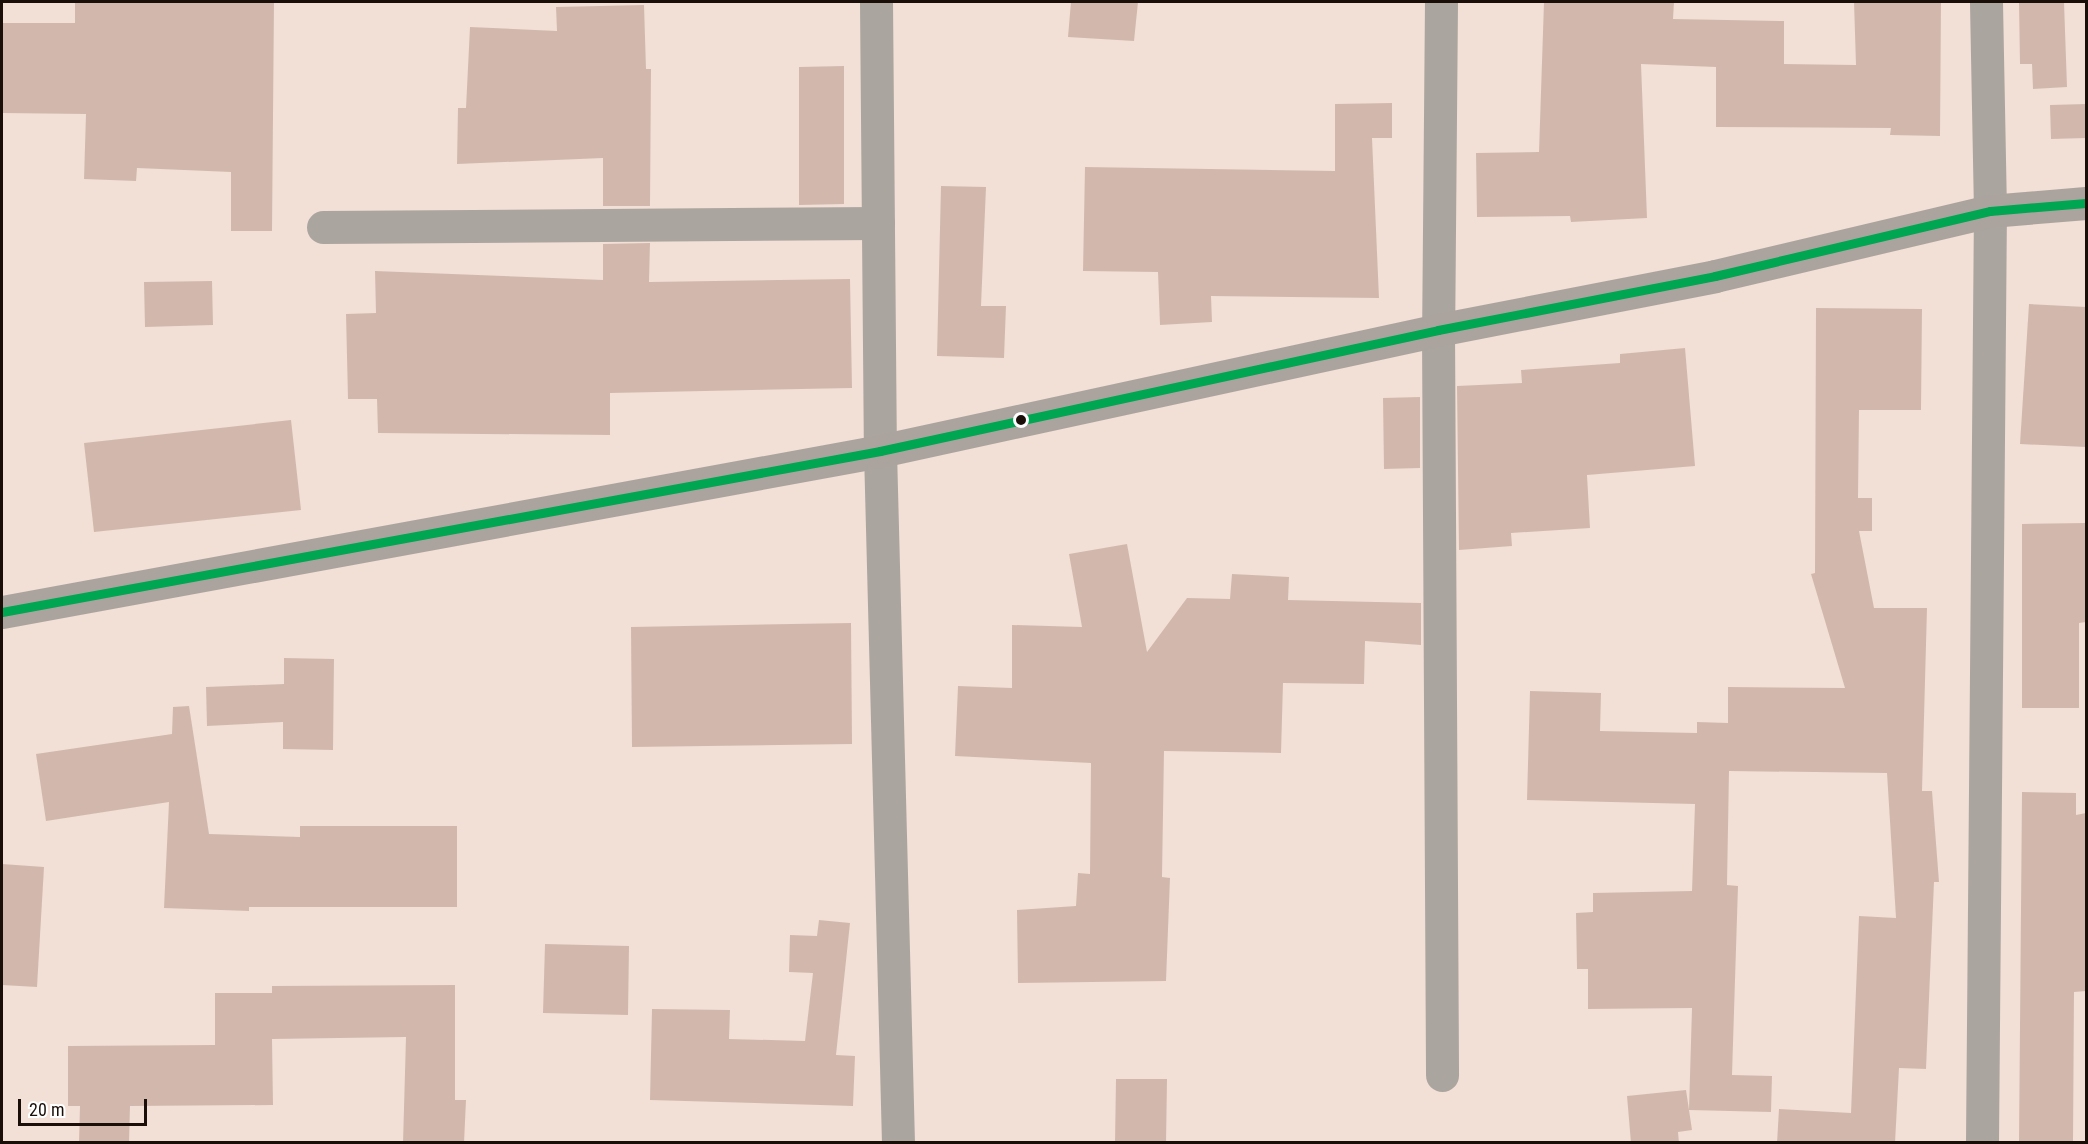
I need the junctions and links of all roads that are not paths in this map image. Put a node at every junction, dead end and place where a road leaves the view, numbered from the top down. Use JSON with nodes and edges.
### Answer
{"nodes":[{"id":1,"x":876,"y":2,"type":"edge"},
{"id":2,"x":1441,"y":2,"type":"edge"},
{"id":3,"x":1986,"y":2,"type":"edge"},
{"id":4,"x":2086,"y":203,"type":"edge"},
{"id":5,"x":1990,"y":211,"type":"junction"},
{"id":6,"x":878,"y":223,"type":"junction"},
{"id":7,"x":322,"y":227,"type":"dead end"},
{"id":8,"x":1438,"y":330,"type":"junction"},
{"id":9,"x":880,"y":451,"type":"junction"},
{"id":10,"x":2,"y":612,"type":"edge"},
{"id":11,"x":1442,"y":1075,"type":"dead end"},
{"id":12,"x":898,"y":1143,"type":"edge"},
{"id":13,"x":1982,"y":1143,"type":"edge"}],
"edges":[{"from":1,"to":6,"type":"street"},
{"from":2,"to":8,"type":"street"},
{"from":3,"to":5,"type":"street"},
{"from":4,"to":5,"type":"main road"},
{"from":5,"to":8,"type":"main road"},
{"from":5,"to":13,"type":"street"},
{"from":6,"to":7,"type":"street"},
{"from":6,"to":9,"type":"street"},
{"from":8,"to":9,"type":"main road"},
{"from":8,"to":11,"type":"street"},
{"from":9,"to":10,"type":"main road"},
{"from":9,"to":12,"type":"street"}]}
